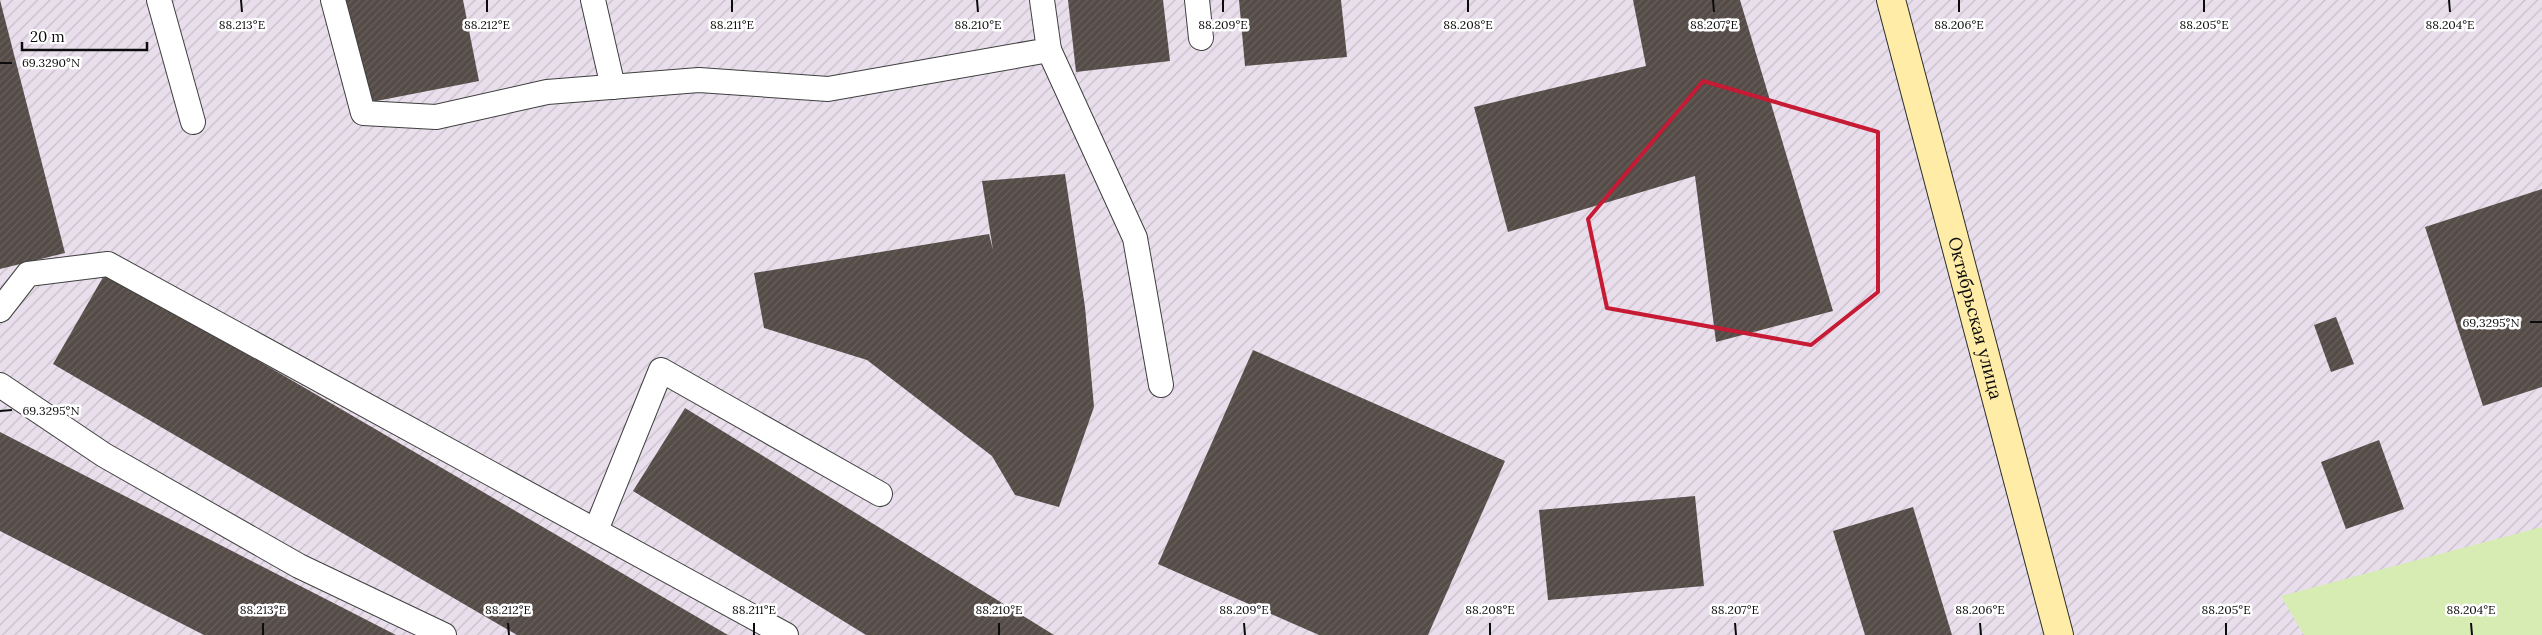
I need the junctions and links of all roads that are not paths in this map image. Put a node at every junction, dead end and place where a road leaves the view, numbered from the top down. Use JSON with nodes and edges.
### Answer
{"nodes":[{"id":1,"x":159,"y":0,"type":"edge"},
{"id":2,"x":332,"y":0,"type":"edge"},
{"id":3,"x":593,"y":0,"type":"edge"},
{"id":4,"x":1042,"y":0,"type":"edge"},
{"id":5,"x":1197,"y":0,"type":"edge"},
{"id":6,"x":1890,"y":0,"type":"edge"},
{"id":7,"x":1201,"y":38,"type":"dead end"},
{"id":8,"x":1049,"y":50,"type":"junction"},
{"id":9,"x":613,"y":87,"type":"junction"},
{"id":10,"x":193,"y":122,"type":"dead end"},
{"id":11,"x":0,"y":310,"type":"edge"},
{"id":12,"x":0,"y":385,"type":"edge"},
{"id":13,"x":1161,"y":385,"type":"dead end"},
{"id":14,"x":880,"y":494,"type":"dead end"},
{"id":15,"x":596,"y":530,"type":"junction"},
{"id":16,"x":444,"y":635,"type":"edge"},
{"id":17,"x":786,"y":635,"type":"edge"},
{"id":18,"x":2059,"y":635,"type":"edge"}],
"edges":[{"from":1,"to":10,"type":"lane"},
{"from":2,"to":9,"type":"lane"},
{"from":3,"to":9,"type":"lane"},
{"from":4,"to":8,"type":"lane"},
{"from":5,"to":7,"type":"lane"},
{"from":6,"to":18,"type":"street","name":"Октябрьская улица"},
{"from":8,"to":9,"type":"lane"},
{"from":8,"to":13,"type":"lane"},
{"from":11,"to":15,"type":"lane"},
{"from":12,"to":16,"type":"lane"},
{"from":14,"to":15,"type":"lane"},
{"from":15,"to":17,"type":"lane"}]}
